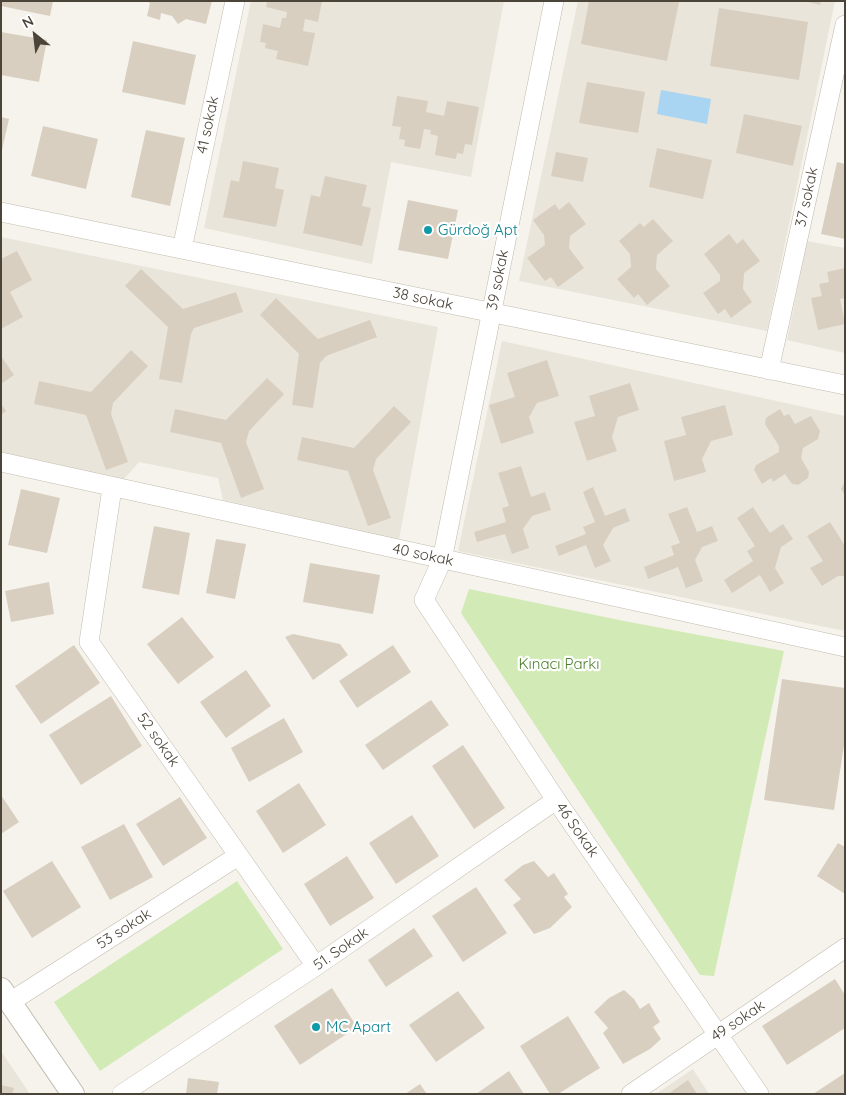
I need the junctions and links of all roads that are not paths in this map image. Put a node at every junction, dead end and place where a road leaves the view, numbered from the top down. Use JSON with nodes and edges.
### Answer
{"nodes":[{"id":1,"x":235,"y":1,"type":"edge"},
{"id":2,"x":554,"y":1,"type":"edge"},
{"id":3,"x":845,"y":25,"type":"edge"},
{"id":4,"x":1,"y":212,"type":"edge"},
{"id":5,"x":182,"y":249,"type":"junction"},
{"id":6,"x":491,"y":312,"type":"junction"},
{"id":7,"x":769,"y":370,"type":"junction"},
{"id":8,"x":845,"y":385,"type":"edge"},
{"id":9,"x":1,"y":462,"type":"edge"},
{"id":10,"x":112,"y":488,"type":"junction"},
{"id":11,"x":442,"y":560,"type":"junction"},
{"id":12,"x":845,"y":647,"type":"edge"},
{"id":13,"x":556,"y":800,"type":"junction"},
{"id":14,"x":238,"y":856,"type":"junction"},
{"id":15,"x":845,"y":948,"type":"edge"},
{"id":16,"x":316,"y":966,"type":"junction"},
{"id":17,"x":6,"y":995,"type":"edge"},
{"id":18,"x":719,"y":1034,"type":"junction"},
{"id":19,"x":73,"y":1094,"type":"edge"},
{"id":20,"x":122,"y":1094,"type":"edge"},
{"id":21,"x":632,"y":1094,"type":"edge"},
{"id":22,"x":760,"y":1094,"type":"edge"}],
"edges":[{"from":1,"to":5,"type":"street","name":"41 sokak"},
{"from":2,"to":6,"type":"street","name":"39 sokak"},
{"from":3,"to":7,"type":"street","name":"37 sokak"},
{"from":4,"to":5,"type":"street","name":"38 sokak"},
{"from":5,"to":6,"type":"street","name":"38 sokak"},
{"from":6,"to":7,"type":"street","name":"38 sokak"},
{"from":6,"to":11,"type":"street","name":"39 sokak"},
{"from":7,"to":8,"type":"street","name":"38 sokak"},
{"from":9,"to":10,"type":"street","name":"40 sokak"},
{"from":10,"to":11,"type":"street","name":"40 sokak"},
{"from":10,"to":14,"type":"street","name":"52 sokak"},
{"from":11,"to":12,"type":"street","name":"40 sokak"},
{"from":11,"to":13,"type":"street","name":"46 Sokak"},
{"from":13,"to":16,"type":"street","name":"51. Sokak"},
{"from":13,"to":18,"type":"street","name":"46 Sokak"},
{"from":14,"to":16,"type":"street","name":"52 sokak"},
{"from":14,"to":17,"type":"street","name":"53 sokak"},
{"from":15,"to":18,"type":"street","name":"49 sokak"},
{"from":16,"to":20,"type":"street","name":"51. Sokak"},
{"from":17,"to":19,"type":"street"},
{"from":18,"to":21,"type":"street","name":"49 sokak"},
{"from":18,"to":22,"type":"street","name":"46 Sokak"}]}
